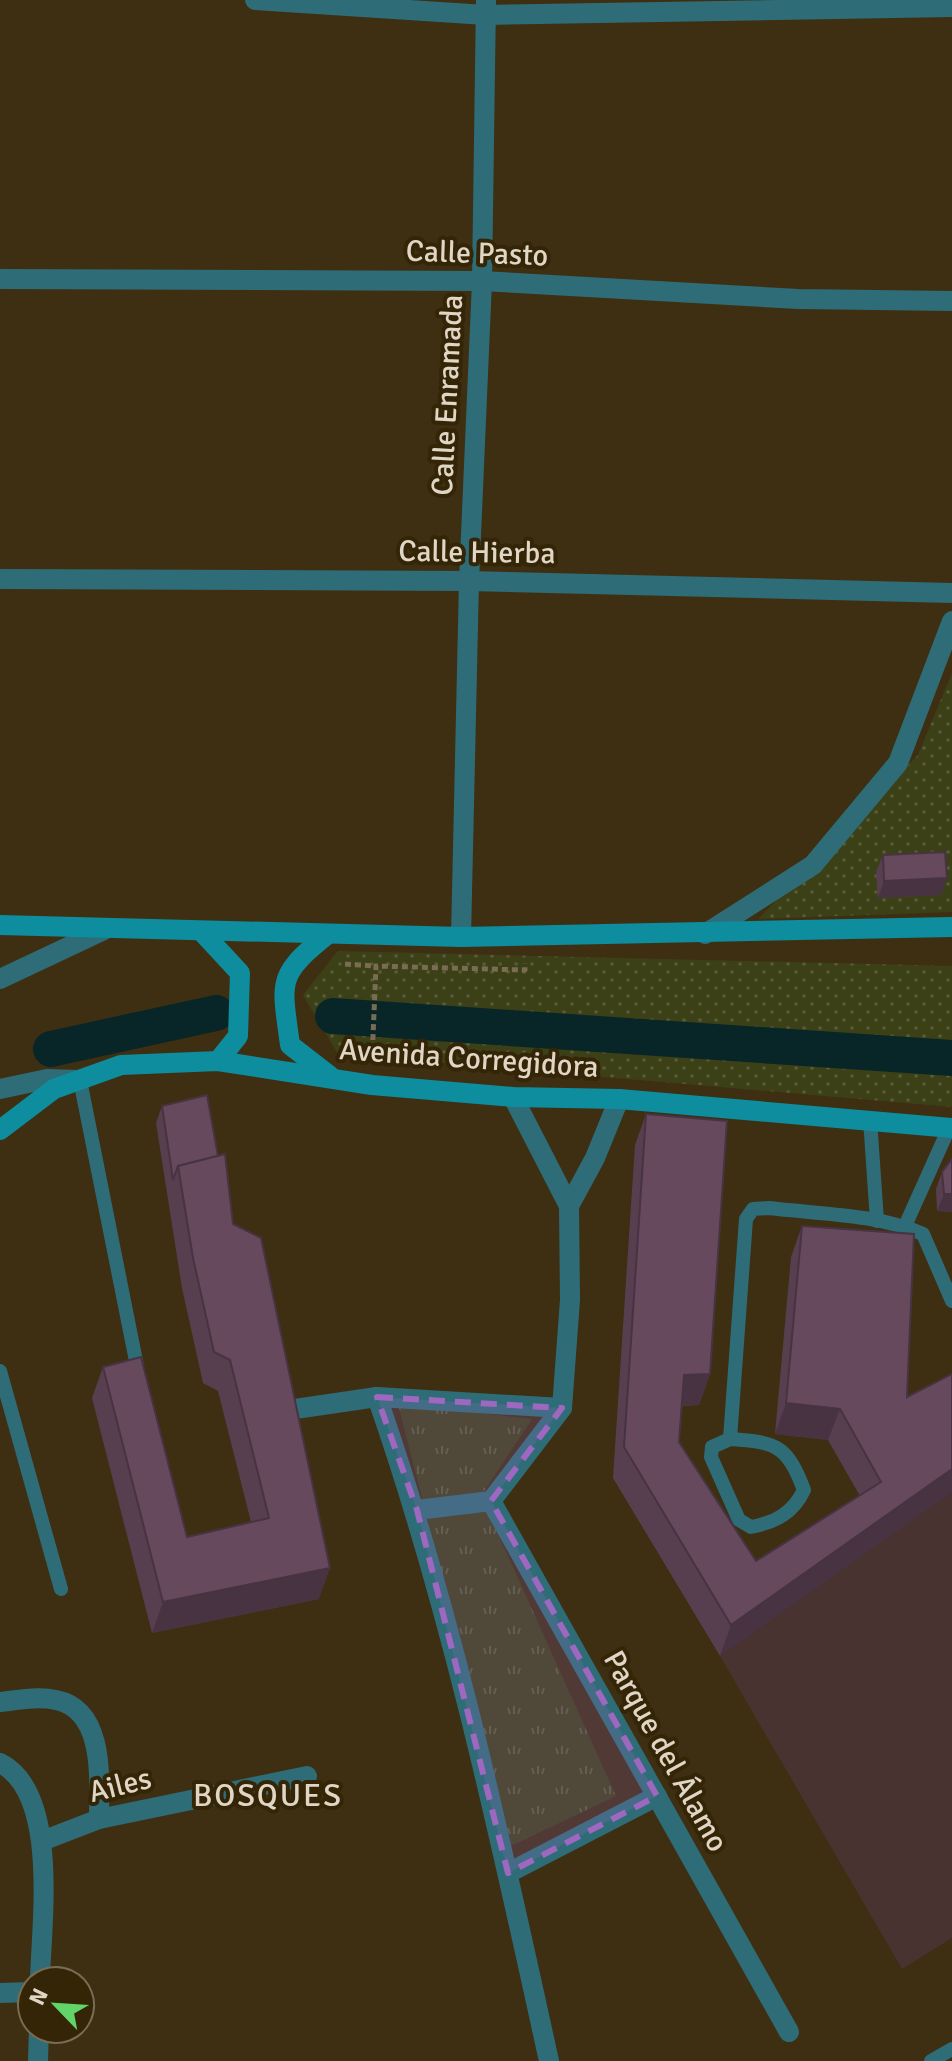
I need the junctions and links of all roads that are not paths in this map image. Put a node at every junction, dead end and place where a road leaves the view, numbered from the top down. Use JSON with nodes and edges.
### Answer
{"nodes":[{"id":1,"x":255,"y":0,"type":"edge"},
{"id":2,"x":952,"y":7,"type":"edge"},
{"id":3,"x":486,"y":8,"type":"edge"},
{"id":4,"x":0,"y":279,"type":"edge"},
{"id":5,"x":482,"y":281,"type":"junction"},
{"id":6,"x":952,"y":301,"type":"edge"},
{"id":7,"x":0,"y":579,"type":"edge"},
{"id":8,"x":469,"y":581,"type":"junction"},
{"id":9,"x":952,"y":593,"type":"edge"},
{"id":10,"x":952,"y":621,"type":"edge"},
{"id":11,"x":0,"y":925,"type":"edge"},
{"id":12,"x":952,"y":927,"type":"edge"},
{"id":13,"x":104,"y":930,"type":"junction"},
{"id":14,"x":202,"y":932,"type":"junction"},
{"id":15,"x":705,"y":934,"type":"junction"},
{"id":16,"x":327,"y":935,"type":"junction"},
{"id":17,"x":461,"y":937,"type":"junction"},
{"id":18,"x":0,"y":979,"type":"edge"},
{"id":19,"x":218,"y":1061,"type":"junction"},
{"id":20,"x":80,"y":1080,"type":"junction"},
{"id":21,"x":334,"y":1080,"type":"junction"},
{"id":22,"x":0,"y":1089,"type":"edge"},
{"id":23,"x":513,"y":1097,"type":"junction"},
{"id":24,"x":619,"y":1099,"type":"junction"},
{"id":25,"x":870,"y":1119,"type":"junction"},
{"id":26,"x":950,"y":1128,"type":"edge"},
{"id":27,"x":0,"y":1130,"type":"edge"},
{"id":28,"x":569,"y":1206,"type":"junction"},
{"id":29,"x":877,"y":1221,"type":"junction"},
{"id":30,"x":905,"y":1226,"type":"junction"},
{"id":31,"x":952,"y":1301,"type":"edge"},
{"id":32,"x":137,"y":1366,"type":"edge"},
{"id":33,"x":0,"y":1371,"type":"edge"},
{"id":34,"x":377,"y":1397,"type":"junction"},
{"id":35,"x":562,"y":1408,"type":"junction"},
{"id":36,"x":295,"y":1409,"type":"edge"},
{"id":37,"x":730,"y":1439,"type":"junction"},
{"id":38,"x":491,"y":1501,"type":"junction"},
{"id":39,"x":417,"y":1510,"type":"junction"},
{"id":40,"x":61,"y":1589,"type":"dead end"},
{"id":41,"x":0,"y":1702,"type":"edge"},
{"id":42,"x":0,"y":1763,"type":"edge"},
{"id":43,"x":307,"y":1776,"type":"dead end"},
{"id":44,"x":657,"y":1796,"type":"junction"},
{"id":45,"x":99,"y":1819,"type":"junction"},
{"id":46,"x":42,"y":1841,"type":"junction"},
{"id":47,"x":508,"y":1873,"type":"junction"},
{"id":48,"x":40,"y":1965,"type":"edge"},
{"id":49,"x":789,"y":2032,"type":"dead end"},
{"id":50,"x":952,"y":2049,"type":"edge"},
{"id":51,"x":549,"y":2061,"type":"edge"},
{"id":52,"x":931,"y":2061,"type":"edge"}],
"edges":[{"from":1,"to":3,"type":"street"},
{"from":2,"to":3,"type":"street"},
{"from":3,"to":5,"type":"street","name":"Calle Enramada"},
{"from":4,"to":5,"type":"street","name":"Calle Pasto"},
{"from":5,"to":6,"type":"street","name":"Calle Pasto"},
{"from":5,"to":8,"type":"street","name":"Calle Enramada"},
{"from":7,"to":8,"type":"street","name":"Calle Hierba"},
{"from":8,"to":9,"type":"street","name":"Calle Hierba"},
{"from":8,"to":17,"type":"street","name":"Calle Enramada"},
{"from":10,"to":15,"type":"street"},
{"from":11,"to":13,"type":"main road"},
{"from":12,"to":15,"type":"main road"},
{"from":13,"to":14,"type":"main road"},
{"from":13,"to":18,"type":"street"},
{"from":14,"to":16,"type":"main road"},
{"from":14,"to":19,"type":"main road"},
{"from":15,"to":17,"type":"main road"},
{"from":16,"to":17,"type":"main road"},
{"from":16,"to":21,"type":"main road"},
{"from":19,"to":20,"type":"main road","name":"Avenida Corregidora"},
{"from":19,"to":21,"type":"main road","name":"Avenida Corregidora"},
{"from":20,"to":22,"type":"street"},
{"from":20,"to":27,"type":"main road","name":"Avenida Corregidora"},
{"from":20,"to":32,"type":"lane"},
{"from":21,"to":23,"type":"main road","name":"Avenida Corregidora"},
{"from":23,"to":24,"type":"main road","name":"Avenida Corregidora"},
{"from":23,"to":28,"type":"street"},
{"from":24,"to":25,"type":"main road","name":"Avenida Corregidora"},
{"from":24,"to":28,"type":"street"},
{"from":25,"to":26,"type":"main road","name":"Avenida Corregidora"},
{"from":25,"to":29,"type":"lane"},
{"from":26,"to":30,"type":"lane"},
{"from":28,"to":35,"type":"street"},
{"from":29,"to":30,"type":"lane"},
{"from":29,"to":37,"type":"lane"},
{"from":30,"to":31,"type":"lane"},
{"from":33,"to":40,"type":"lane"},
{"from":34,"to":35,"type":"street"},
{"from":34,"to":36,"type":"street"},
{"from":34,"to":39,"type":"street"},
{"from":35,"to":38,"type":"street"},
{"from":37,"to":37,"type":"lane"},
{"from":38,"to":39,"type":"street"},
{"from":38,"to":44,"type":"street","name":"Parque del Álamo"},
{"from":39,"to":47,"type":"street"},
{"from":41,"to":45,"type":"street"},
{"from":42,"to":46,"type":"street"},
{"from":43,"to":45,"type":"street","name":"Ailes"},
{"from":44,"to":47,"type":"street"},
{"from":44,"to":49,"type":"street","name":"Parque del Álamo"},
{"from":45,"to":46,"type":"street","name":"Ailes"},
{"from":46,"to":48,"type":"street"},
{"from":47,"to":51,"type":"street"},
{"from":50,"to":52,"type":"lane"}]}
